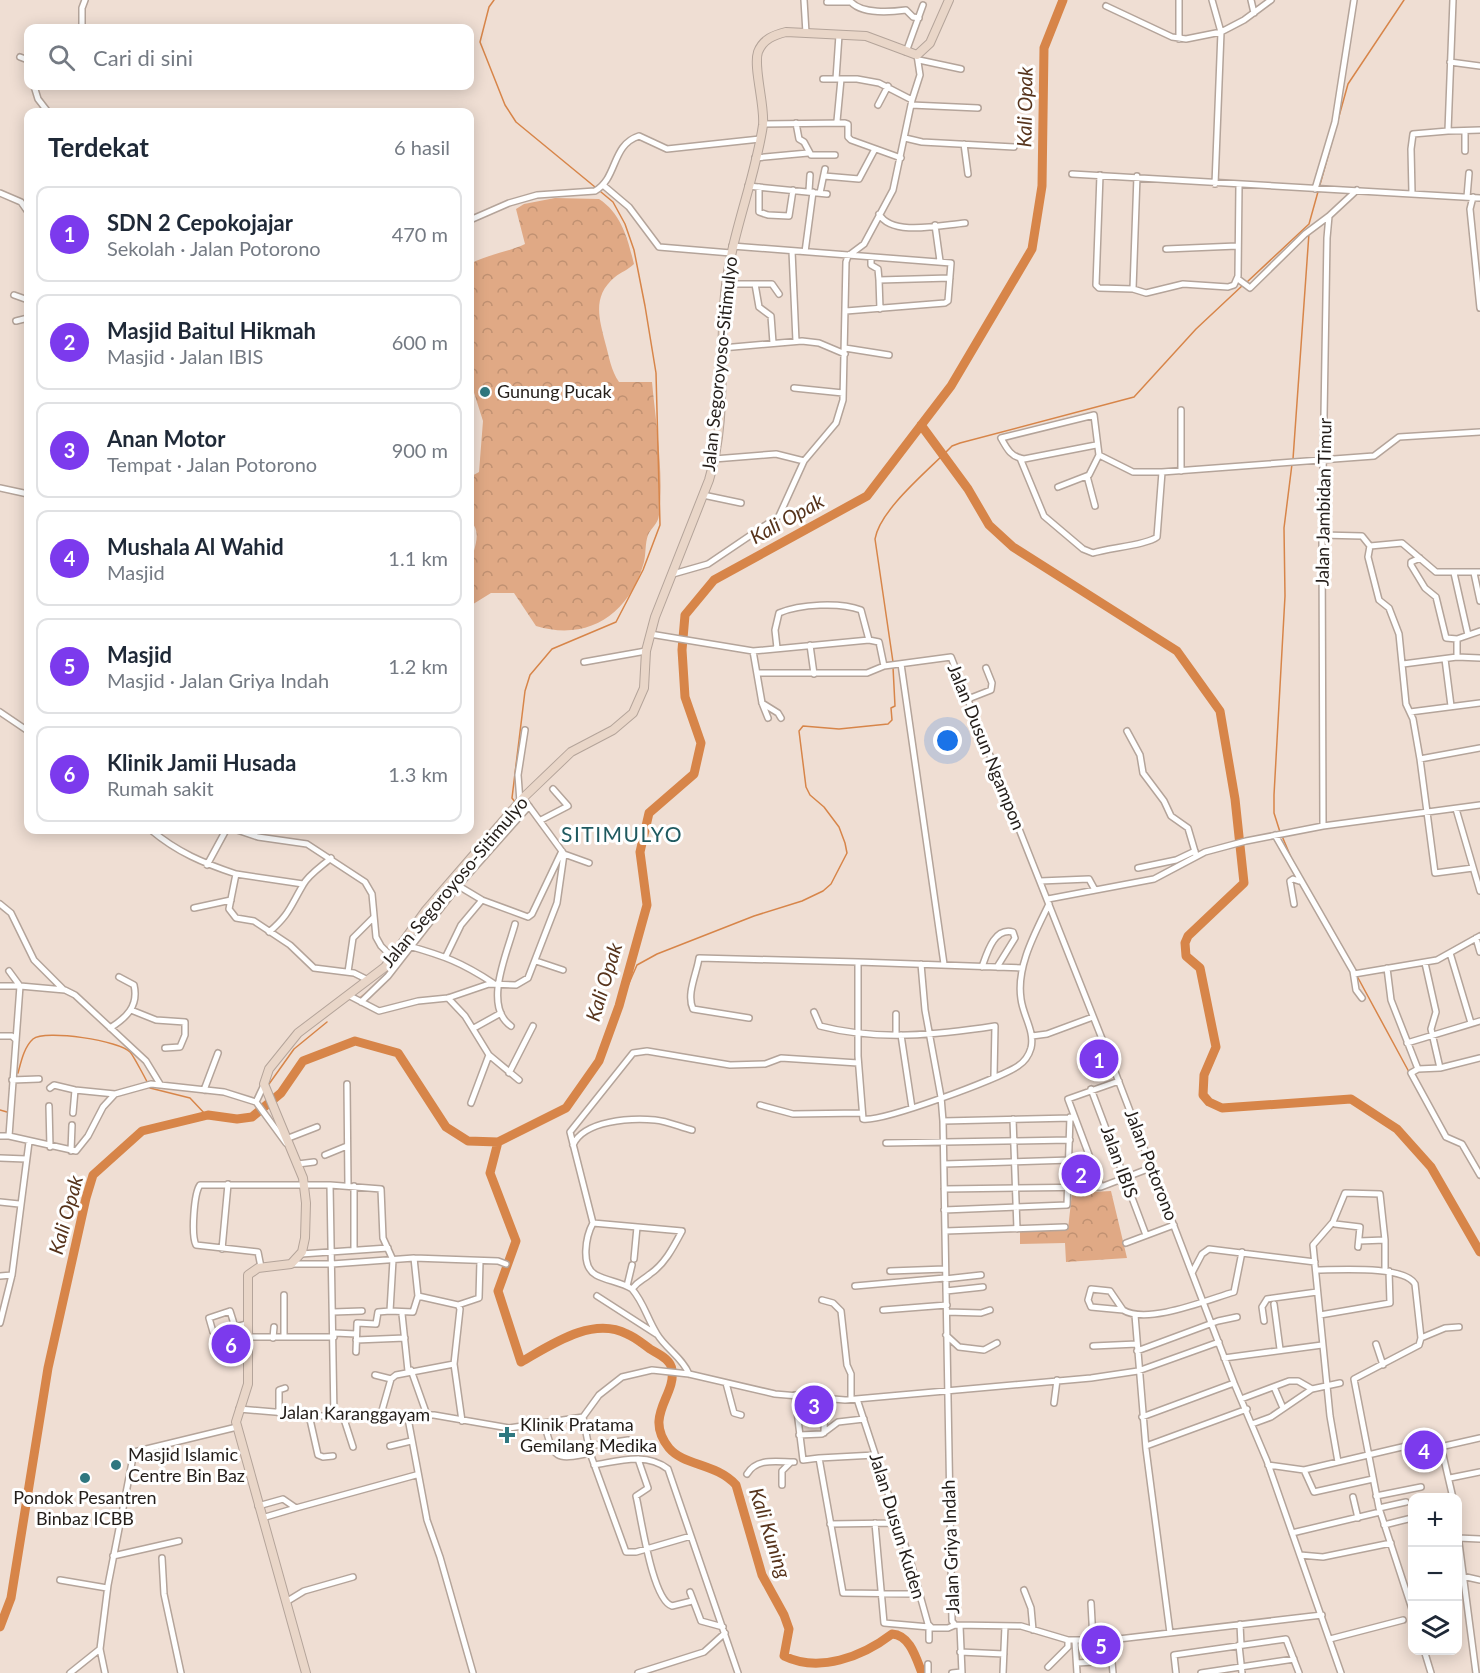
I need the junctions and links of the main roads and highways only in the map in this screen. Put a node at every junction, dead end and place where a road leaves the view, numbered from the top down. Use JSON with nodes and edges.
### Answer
{"nodes":[{"id":1,"x":949,"y":0,"type":"edge"},
{"id":2,"x":306,"y":1673,"type":"edge"}],
"edges":[{"from":1,"to":2,"type":"main road","name":"Jalan Segoroyoso-Sitimulyo"}]}
